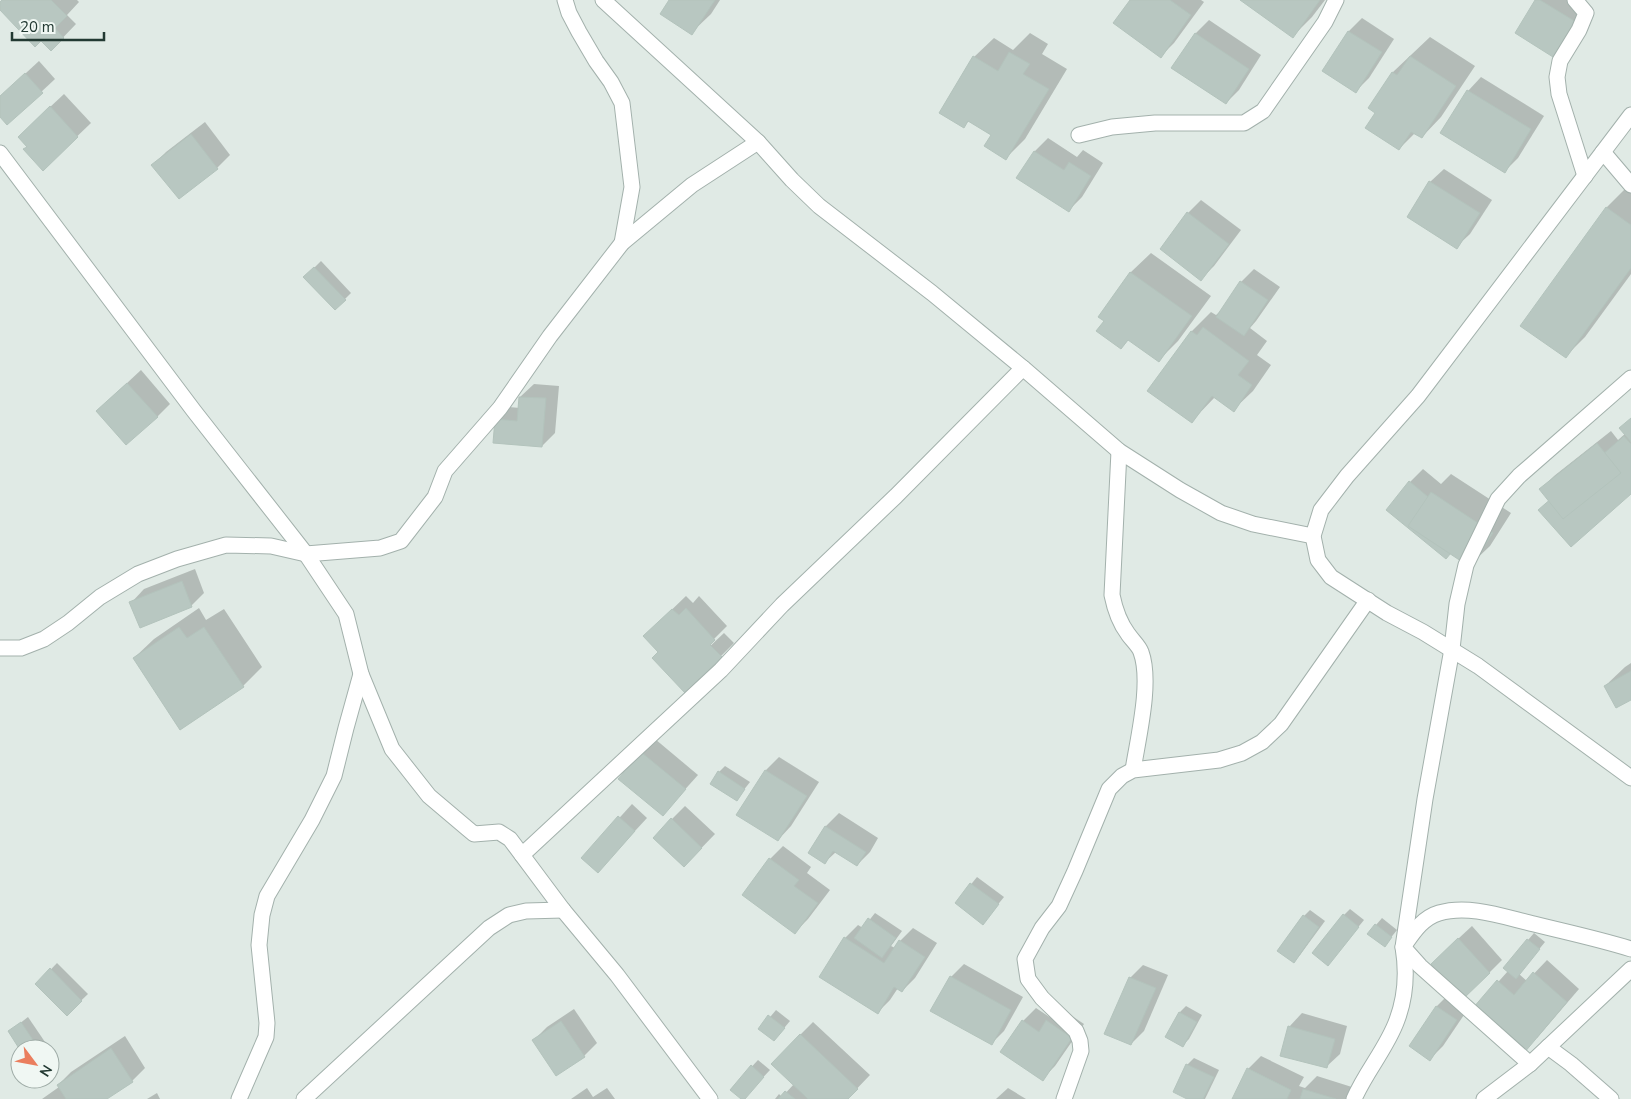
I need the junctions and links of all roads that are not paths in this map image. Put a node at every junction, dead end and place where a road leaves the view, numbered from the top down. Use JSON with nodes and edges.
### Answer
{"nodes":[{"id":1,"x":565,"y":0,"type":"edge"},
{"id":2,"x":603,"y":0,"type":"edge"},
{"id":3,"x":1336,"y":0,"type":"edge"},
{"id":4,"x":1575,"y":0,"type":"edge"},
{"id":5,"x":1631,"y":115,"type":"edge"},
{"id":6,"x":1079,"y":135,"type":"dead end"},
{"id":7,"x":758,"y":142,"type":"junction"},
{"id":8,"x":1603,"y":152,"type":"junction"},
{"id":9,"x":0,"y":153,"type":"edge"},
{"id":10,"x":1585,"y":176,"type":"junction"},
{"id":11,"x":1631,"y":185,"type":"edge"},
{"id":12,"x":622,"y":243,"type":"junction"},
{"id":13,"x":1023,"y":368,"type":"junction"},
{"id":14,"x":1631,"y":378,"type":"edge"},
{"id":15,"x":1119,"y":451,"type":"junction"},
{"id":16,"x":1313,"y":536,"type":"junction"},
{"id":17,"x":306,"y":554,"type":"junction"},
{"id":18,"x":1368,"y":600,"type":"junction"},
{"id":19,"x":0,"y":648,"type":"edge"},
{"id":20,"x":1452,"y":649,"type":"junction"},
{"id":21,"x":361,"y":674,"type":"junction"},
{"id":22,"x":1133,"y":770,"type":"junction"},
{"id":23,"x":1631,"y":778,"type":"edge"},
{"id":24,"x":522,"y":855,"type":"junction"},
{"id":25,"x":563,"y":910,"type":"junction"},
{"id":26,"x":1403,"y":947,"type":"junction"},
{"id":27,"x":1631,"y":949,"type":"edge"},
{"id":28,"x":1631,"y":969,"type":"edge"},
{"id":29,"x":1548,"y":1047,"type":"junction"},
{"id":30,"x":1530,"y":1064,"type":"junction"},
{"id":31,"x":239,"y":1099,"type":"edge"},
{"id":32,"x":304,"y":1099,"type":"edge"},
{"id":33,"x":710,"y":1099,"type":"edge"},
{"id":34,"x":1064,"y":1099,"type":"edge"},
{"id":35,"x":1354,"y":1099,"type":"edge"},
{"id":36,"x":1484,"y":1099,"type":"edge"},
{"id":37,"x":1611,"y":1099,"type":"edge"}],
"edges":[{"from":1,"to":12,"type":"street"},
{"from":2,"to":7,"type":"street"},
{"from":3,"to":6,"type":"street"},
{"from":4,"to":10,"type":"street"},
{"from":5,"to":8,"type":"street"},
{"from":7,"to":12,"type":"street"},
{"from":7,"to":13,"type":"street"},
{"from":8,"to":10,"type":"street"},
{"from":8,"to":11,"type":"street"},
{"from":9,"to":17,"type":"street"},
{"from":10,"to":16,"type":"street"},
{"from":12,"to":17,"type":"street"},
{"from":13,"to":15,"type":"street"},
{"from":13,"to":24,"type":"street"},
{"from":14,"to":20,"type":"street"},
{"from":15,"to":16,"type":"street"},
{"from":15,"to":22,"type":"street"},
{"from":16,"to":18,"type":"street"},
{"from":17,"to":19,"type":"street"},
{"from":17,"to":21,"type":"street"},
{"from":18,"to":20,"type":"street"},
{"from":18,"to":22,"type":"street"},
{"from":20,"to":23,"type":"street"},
{"from":20,"to":26,"type":"street"},
{"from":21,"to":24,"type":"street"},
{"from":21,"to":31,"type":"street"},
{"from":22,"to":34,"type":"street"},
{"from":24,"to":25,"type":"street"},
{"from":25,"to":32,"type":"street"},
{"from":25,"to":33,"type":"street"},
{"from":26,"to":27,"type":"street"},
{"from":26,"to":30,"type":"street"},
{"from":26,"to":35,"type":"street"},
{"from":28,"to":29,"type":"street"},
{"from":29,"to":30,"type":"street"},
{"from":29,"to":37,"type":"street"},
{"from":30,"to":36,"type":"street"}]}
